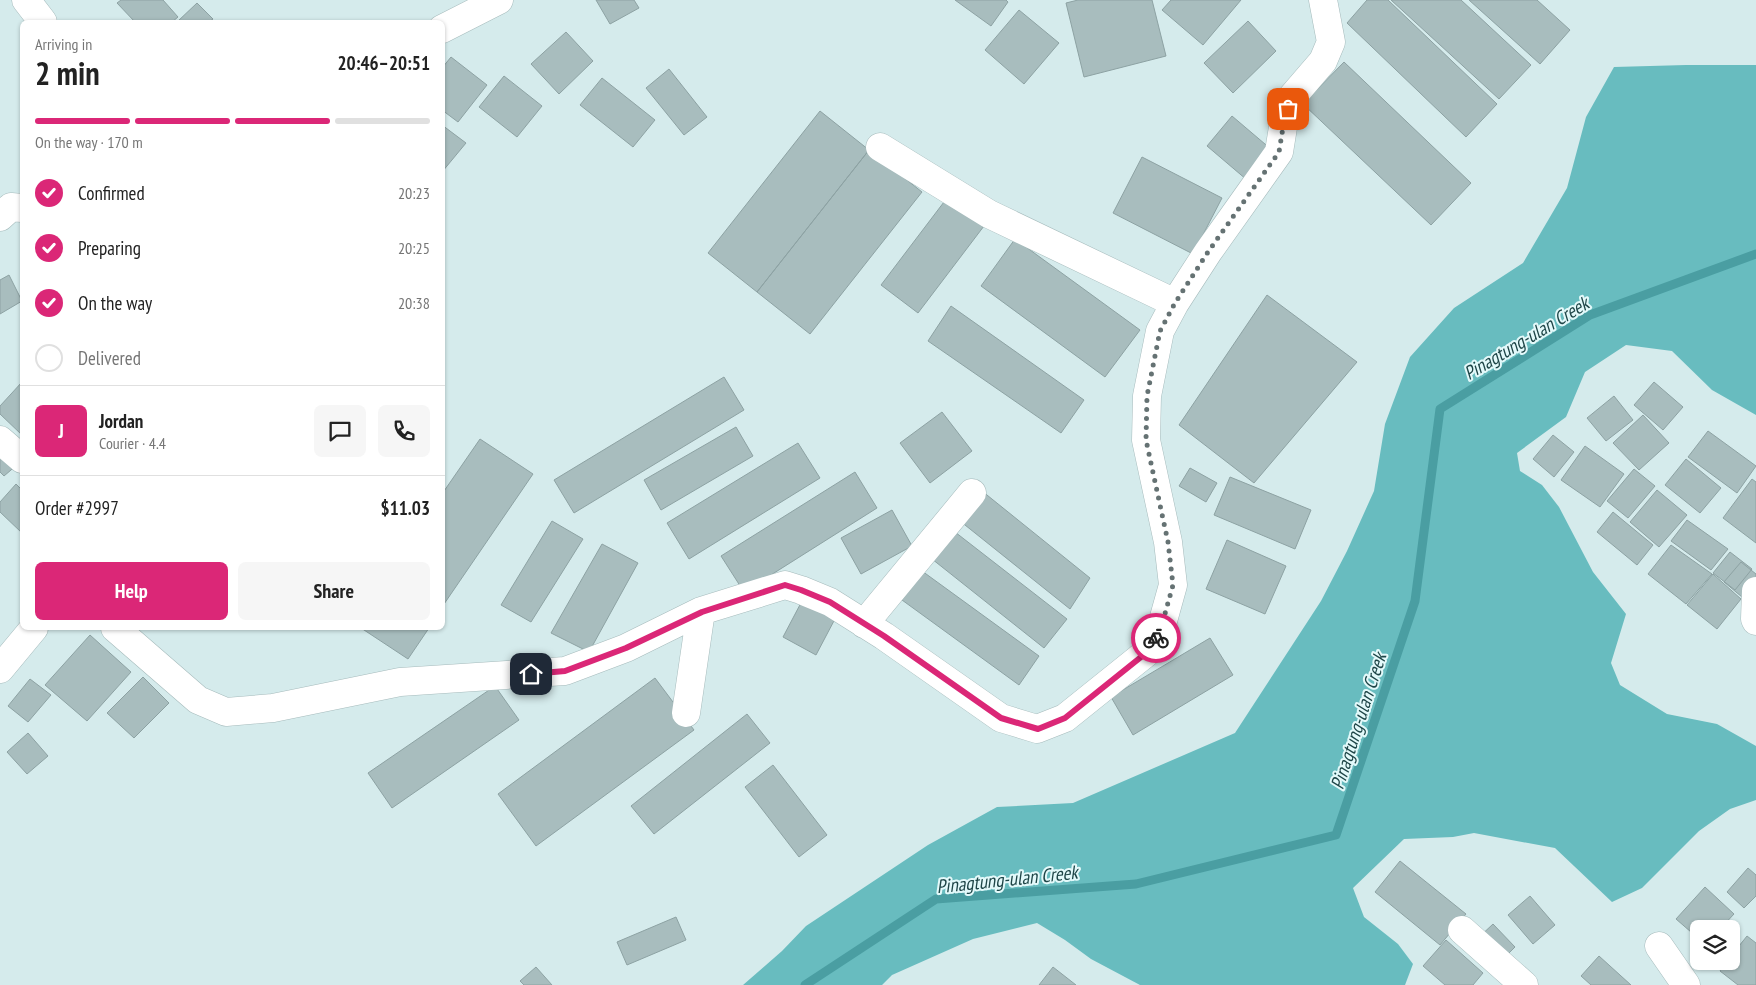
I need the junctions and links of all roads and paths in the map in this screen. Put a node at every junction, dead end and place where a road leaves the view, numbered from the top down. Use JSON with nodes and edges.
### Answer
{"nodes":[{"id":1,"x":26,"y":0,"type":"edge"},
{"id":2,"x":499,"y":0,"type":"edge"},
{"id":3,"x":1323,"y":0,"type":"edge"},
{"id":4,"x":41,"y":20,"type":"edge"},
{"id":5,"x":445,"y":27,"type":"edge"},
{"id":6,"x":880,"y":147,"type":"dead end"},
{"id":7,"x":20,"y":208,"type":"edge"},
{"id":8,"x":0,"y":217,"type":"edge"},
{"id":9,"x":1175,"y":303,"type":"junction"},
{"id":10,"x":0,"y":440,"type":"edge"},
{"id":11,"x":20,"y":457,"type":"edge"},
{"id":12,"x":972,"y":493,"type":"dead end"},
{"id":13,"x":1756,"y":591,"type":"edge"},
{"id":14,"x":702,"y":612,"type":"junction"},
{"id":15,"x":1756,"y":621,"type":"edge"},
{"id":16,"x":864,"y":624,"type":"junction"},
{"id":17,"x":32,"y":630,"type":"edge"},
{"id":18,"x":117,"y":630,"type":"edge"},
{"id":19,"x":0,"y":669,"type":"edge"},
{"id":20,"x":686,"y":713,"type":"dead end"},
{"id":21,"x":1462,"y":930,"type":"dead end"},
{"id":22,"x":1659,"y":946,"type":"dead end"},
{"id":23,"x":1524,"y":985,"type":"edge"},
{"id":24,"x":1686,"y":985,"type":"edge"}],
"edges":[{"from":1,"to":4,"type":"street"},
{"from":2,"to":5,"type":"street"},
{"from":3,"to":9,"type":"street"},
{"from":6,"to":9,"type":"street"},
{"from":7,"to":8,"type":"street"},
{"from":9,"to":16,"type":"street"},
{"from":10,"to":11,"type":"street"},
{"from":12,"to":16,"type":"street"},
{"from":13,"to":15,"type":"street"},
{"from":14,"to":16,"type":"street"},
{"from":14,"to":18,"type":"street"},
{"from":14,"to":20,"type":"street"},
{"from":17,"to":19,"type":"street"},
{"from":21,"to":23,"type":"street"},
{"from":22,"to":24,"type":"street"}]}
